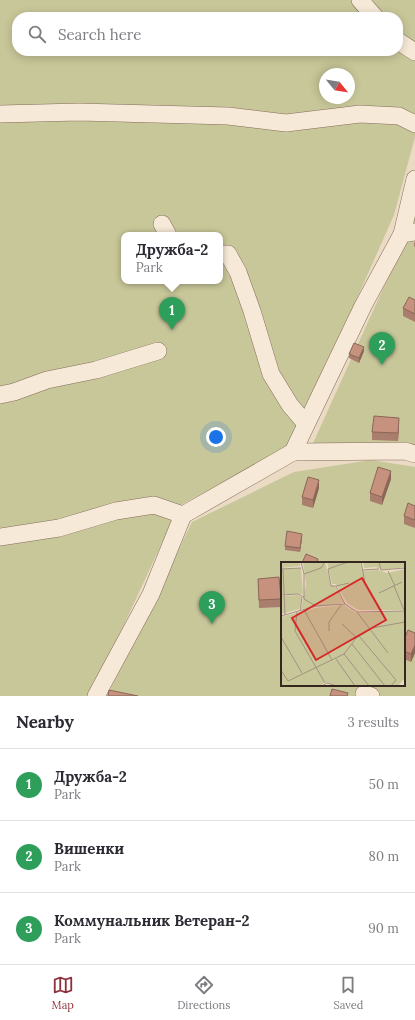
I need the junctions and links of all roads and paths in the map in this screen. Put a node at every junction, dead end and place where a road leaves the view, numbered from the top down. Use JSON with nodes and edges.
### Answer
{"nodes":[{"id":1,"x":360,"y":0,"type":"edge"},
{"id":2,"x":371,"y":12,"type":"edge"},
{"id":3,"x":403,"y":44,"type":"edge"},
{"id":4,"x":415,"y":52,"type":"edge"},
{"id":5,"x":0,"y":114,"type":"edge"},
{"id":6,"x":415,"y":124,"type":"edge"},
{"id":7,"x":415,"y":179,"type":"edge"},
{"id":8,"x":408,"y":233,"type":"edge"},
{"id":9,"x":223,"y":254,"type":"edge"},
{"id":10,"x":158,"y":351,"type":"dead end"},
{"id":11,"x":0,"y":395,"type":"edge"},
{"id":12,"x":306,"y":424,"type":"junction"},
{"id":13,"x":293,"y":452,"type":"junction"},
{"id":14,"x":415,"y":454,"type":"edge"},
{"id":15,"x":183,"y":515,"type":"junction"},
{"id":16,"x":0,"y":537,"type":"edge"},
{"id":17,"x":96,"y":696,"type":"edge"}],
"edges":[{"from":1,"to":2,"type":"lane"},
{"from":3,"to":4,"type":"lane"},
{"from":5,"to":6,"type":"lane"},
{"from":7,"to":8,"type":"lane"},
{"from":8,"to":12,"type":"lane"},
{"from":9,"to":12,"type":"lane"},
{"from":10,"to":11,"type":"lane"},
{"from":12,"to":13,"type":"lane"},
{"from":13,"to":14,"type":"lane"},
{"from":13,"to":15,"type":"lane"},
{"from":15,"to":16,"type":"lane"},
{"from":15,"to":17,"type":"lane"}]}
